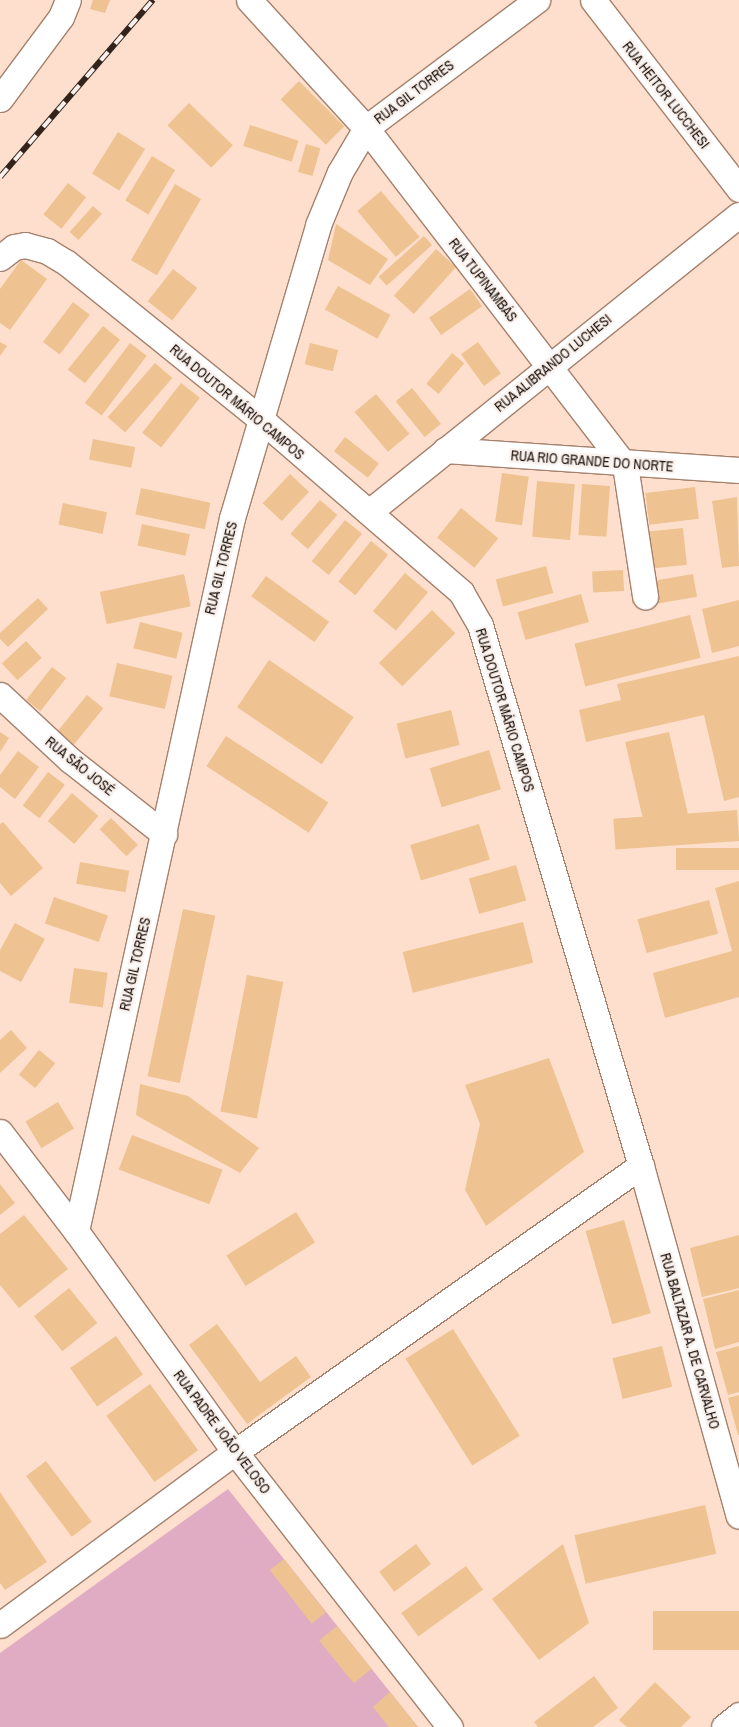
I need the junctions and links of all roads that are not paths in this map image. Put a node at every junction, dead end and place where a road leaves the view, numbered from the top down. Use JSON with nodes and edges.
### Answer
{"nodes":[{"id":1,"x":68,"y":0,"type":"edge"},
{"id":2,"x":248,"y":0,"type":"edge"},
{"id":3,"x":537,"y":0,"type":"edge"},
{"id":4,"x":593,"y":0,"type":"edge"},
{"id":5,"x":0,"y":98,"type":"edge"},
{"id":6,"x":366,"y":128,"type":"junction"},
{"id":7,"x":739,"y":189,"type":"edge"},
{"id":8,"x":739,"y":215,"type":"edge"},
{"id":9,"x":0,"y":258,"type":"edge"},
{"id":10,"x":549,"y":366,"type":"junction"},
{"id":11,"x":263,"y":421,"type":"junction"},
{"id":12,"x":445,"y":450,"type":"junction"},
{"id":13,"x":625,"y":465,"type":"junction"},
{"id":14,"x":739,"y":470,"type":"edge"},
{"id":15,"x":369,"y":512,"type":"junction"},
{"id":16,"x":645,"y":596,"type":"dead end"},
{"id":17,"x":0,"y":695,"type":"edge"},
{"id":18,"x":164,"y":834,"type":"junction"},
{"id":19,"x":0,"y":1132,"type":"edge"},
{"id":20,"x":641,"y":1166,"type":"junction"},
{"id":21,"x":76,"y":1231,"type":"junction"},
{"id":22,"x":236,"y":1452,"type":"junction"},
{"id":23,"x":739,"y":1516,"type":"edge"},
{"id":24,"x":0,"y":1625,"type":"edge"},
{"id":25,"x":739,"y":1716,"type":"edge"},
{"id":26,"x":450,"y":1727,"type":"edge"},
{"id":27,"x":724,"y":1727,"type":"edge"}],
"edges":[{"from":1,"to":5,"type":"street"},
{"from":2,"to":6,"type":"street","name":"RUA TUPINAMBÁS"},
{"from":3,"to":6,"type":"street","name":"RUA GIL TORRES"},
{"from":4,"to":7,"type":"street","name":"RUA HEITOR LUCCHESI"},
{"from":6,"to":10,"type":"street","name":"RUA TUPINAMBÁS"},
{"from":6,"to":11,"type":"street","name":"RUA GIL TORRES"},
{"from":8,"to":10,"type":"street","name":"RUA ALIBRANDO LUCHESI"},
{"from":9,"to":11,"type":"street","name":"RUA DOUTOR MÁRIO CAMPOS"},
{"from":10,"to":12,"type":"street","name":"RUA ALIBRANDO LUCHESI"},
{"from":10,"to":13,"type":"street","name":"RUA TUPINAMBÁS"},
{"from":11,"to":15,"type":"street","name":"RUA DOUTOR MÁRIO CAMPOS"},
{"from":11,"to":18,"type":"street","name":"RUA GIL TORRES"},
{"from":12,"to":13,"type":"street","name":"RUA RIO GRANDE DO NORTE"},
{"from":12,"to":15,"type":"street","name":"RUA ALIBRANDO LUCHESI"},
{"from":13,"to":14,"type":"street","name":"RUA RIO GRANDE DO NORTE"},
{"from":13,"to":16,"type":"street","name":"RUA TUPINAMBÁS"},
{"from":15,"to":20,"type":"street","name":"RUA DOUTOR MÁRIO CAMPOS"},
{"from":17,"to":18,"type":"street","name":"RUA SÃO JOSÉ"},
{"from":18,"to":21,"type":"street","name":"RUA GIL TORRES"},
{"from":19,"to":21,"type":"street","name":"RUA PADRE JOÃO VELOSO"},
{"from":20,"to":22,"type":"street"},
{"from":20,"to":23,"type":"street","name":"RUA BALTAZAR A. DE CARVALHO"},
{"from":21,"to":22,"type":"street","name":"RUA PADRE JOÃO VELOSO"},
{"from":22,"to":24,"type":"street"},
{"from":22,"to":26,"type":"street","name":"RUA PADRE JOÃO VELOSO"},
{"from":25,"to":27,"type":"street"}]}
